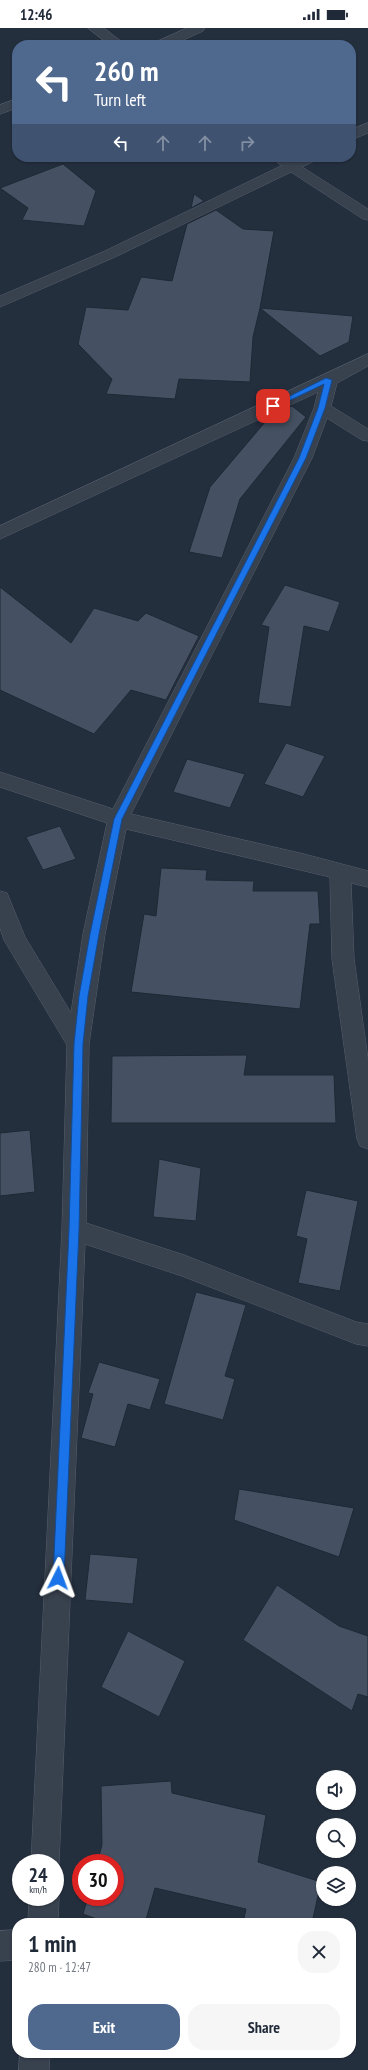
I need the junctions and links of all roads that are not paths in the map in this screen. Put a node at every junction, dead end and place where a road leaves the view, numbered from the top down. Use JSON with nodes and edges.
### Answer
{"nodes":[{"id":1,"x":95,"y":28,"type":"edge"},
{"id":2,"x":198,"y":28,"type":"edge"},
{"id":3,"x":112,"y":40,"type":"edge"},
{"id":4,"x":172,"y":40,"type":"edge"},
{"id":5,"x":12,"y":105,"type":"edge"},
{"id":6,"x":0,"y":110,"type":"edge"},
{"id":7,"x":368,"y":127,"type":"edge"},
{"id":8,"x":356,"y":133,"type":"edge"},
{"id":9,"x":285,"y":162,"type":"edge"},
{"id":10,"x":302,"y":162,"type":"edge"},
{"id":11,"x":292,"y":167,"type":"junction"},
{"id":12,"x":368,"y":216,"type":"edge"},
{"id":13,"x":0,"y":302,"type":"edge"},
{"id":14,"x":368,"y":359,"type":"edge"},
{"id":15,"x":329,"y":380,"type":"junction"},
{"id":16,"x":322,"y":408,"type":"junction"},
{"id":17,"x":368,"y":436,"type":"edge"},
{"id":18,"x":0,"y":533,"type":"edge"},
{"id":19,"x":0,"y":779,"type":"edge"},
{"id":20,"x":118,"y":819,"type":"junction"},
{"id":21,"x":340,"y":872,"type":"junction"},
{"id":22,"x":368,"y":879,"type":"edge"},
{"id":23,"x":0,"y":899,"type":"edge"},
{"id":24,"x":78,"y":1044,"type":"junction"},
{"id":25,"x":368,"y":1139,"type":"edge"},
{"id":26,"x":74,"y":1230,"type":"junction"},
{"id":27,"x":368,"y":1336,"type":"edge"},
{"id":28,"x":45,"y":1854,"type":"edge"},
{"id":29,"x":44,"y":1906,"type":"edge"},
{"id":30,"x":43,"y":1918,"type":"edge"},
{"id":31,"x":12,"y":1945,"type":"edge"},
{"id":32,"x":0,"y":1946,"type":"edge"},
{"id":33,"x":35,"y":2058,"type":"edge"},
{"id":34,"x":34,"y":2070,"type":"edge"}],
"edges":[{"from":1,"to":3,"type":"street"},
{"from":2,"to":4,"type":"street"},
{"from":5,"to":6,"type":"street"},
{"from":7,"to":8,"type":"street"},
{"from":9,"to":11,"type":"street"},
{"from":10,"to":11,"type":"street"},
{"from":11,"to":12,"type":"street"},
{"from":11,"to":13,"type":"street"},
{"from":14,"to":15,"type":"street"},
{"from":15,"to":16,"type":"street"},
{"from":15,"to":18,"type":"street"},
{"from":16,"to":17,"type":"street"},
{"from":16,"to":20,"type":"street"},
{"from":19,"to":20,"type":"street"},
{"from":20,"to":21,"type":"street"},
{"from":20,"to":24,"type":"street"},
{"from":21,"to":22,"type":"street"},
{"from":21,"to":25,"type":"street"},
{"from":23,"to":24,"type":"street"},
{"from":24,"to":26,"type":"street"},
{"from":26,"to":27,"type":"street"},
{"from":26,"to":28,"type":"street"},
{"from":29,"to":30,"type":"street"},
{"from":31,"to":32,"type":"street"},
{"from":33,"to":34,"type":"street"}]}
